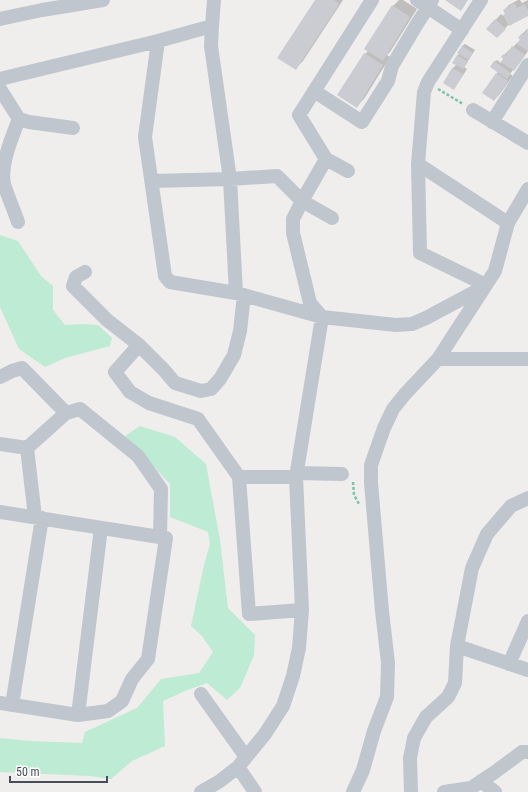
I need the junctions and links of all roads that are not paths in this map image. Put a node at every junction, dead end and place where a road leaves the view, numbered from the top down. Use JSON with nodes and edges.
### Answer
{"nodes":[{"id":1,"x":103,"y":0,"type":"edge"},
{"id":2,"x":214,"y":0,"type":"edge"},
{"id":3,"x":372,"y":0,"type":"edge"},
{"id":4,"x":481,"y":0,"type":"edge"},
{"id":5,"x":426,"y":2,"type":"edge"},
{"id":6,"x":41,"y":5,"type":"edge"},
{"id":7,"x":0,"y":19,"type":"edge"},
{"id":8,"x":212,"y":26,"type":"junction"},
{"id":9,"x":462,"y":30,"type":"junction"},
{"id":10,"x":158,"y":41,"type":"junction"},
{"id":11,"x":528,"y":65,"type":"edge"},
{"id":12,"x":0,"y":79,"type":"edge"},
{"id":13,"x":0,"y":89,"type":"edge"},
{"id":14,"x":314,"y":91,"type":"junction"},
{"id":15,"x":473,"y":110,"type":"road end"},
{"id":16,"x":19,"y":118,"type":"junction"},
{"id":17,"x":492,"y":122,"type":"junction"},
{"id":18,"x":73,"y":128,"type":"dead end"},
{"id":19,"x":528,"y":143,"type":"edge"},
{"id":20,"x":326,"y":159,"type":"junction"},
{"id":21,"x":418,"y":164,"type":"junction"},
{"id":22,"x":348,"y":171,"type":"dead end"},
{"id":23,"x":230,"y":179,"type":"junction"},
{"id":24,"x":152,"y":181,"type":"junction"},
{"id":25,"x":528,"y":189,"type":"edge"},
{"id":26,"x":302,"y":201,"type":"junction"},
{"id":27,"x":332,"y":218,"type":"dead end"},
{"id":28,"x":18,"y":222,"type":"dead end"},
{"id":29,"x":508,"y":223,"type":"junction"},
{"id":30,"x":85,"y":272,"type":"dead end"},
{"id":31,"x":486,"y":285,"type":"junction"},
{"id":32,"x":240,"y":294,"type":"junction"},
{"id":33,"x":322,"y":316,"type":"junction"},
{"id":34,"x":139,"y":345,"type":"junction"},
{"id":35,"x":528,"y":358,"type":"edge"},
{"id":36,"x":438,"y":359,"type":"junction"},
{"id":37,"x":0,"y":377,"type":"edge"},
{"id":38,"x":66,"y":413,"type":"junction"},
{"id":39,"x":0,"y":444,"type":"edge"},
{"id":40,"x":27,"y":448,"type":"junction"},
{"id":41,"x":342,"y":474,"type":"road end"},
{"id":42,"x":296,"y":475,"type":"junction"},
{"id":43,"x":239,"y":477,"type":"junction"},
{"id":44,"x":528,"y":498,"type":"edge"},
{"id":45,"x":0,"y":512,"type":"edge"},
{"id":46,"x":38,"y":517,"type":"junction"},
{"id":47,"x":101,"y":528,"type":"junction"},
{"id":48,"x":160,"y":537,"type":"junction"},
{"id":49,"x":302,"y":610,"type":"junction"},
{"id":50,"x":528,"y":622,"type":"edge"},
{"id":51,"x":457,"y":646,"type":"junction"},
{"id":52,"x":509,"y":664,"type":"junction"},
{"id":53,"x":528,"y":670,"type":"edge"},
{"id":54,"x":201,"y":694,"type":"dead end"},
{"id":55,"x":6,"y":704,"type":"edge"},
{"id":56,"x":78,"y":715,"type":"junction"},
{"id":57,"x":528,"y":752,"type":"edge"},
{"id":58,"x":242,"y":762,"type":"junction"},
{"id":59,"x":481,"y":781,"type":"junction"},
{"id":60,"x":201,"y":792,"type":"edge"},
{"id":61,"x":255,"y":792,"type":"edge"},
{"id":62,"x":353,"y":792,"type":"edge"},
{"id":63,"x":412,"y":792,"type":"edge"},
{"id":64,"x":444,"y":792,"type":"edge"},
{"id":65,"x":495,"y":792,"type":"edge"}],
"edges":[{"from":1,"to":6,"type":"street"},
{"from":2,"to":8,"type":"street"},
{"from":3,"to":14,"type":"street"},
{"from":4,"to":9,"type":"street"},
{"from":5,"to":9,"type":"street"},
{"from":5,"to":14,"type":"street"},
{"from":6,"to":7,"type":"street"},
{"from":8,"to":10,"type":"street"},
{"from":8,"to":23,"type":"street"},
{"from":9,"to":21,"type":"street"},
{"from":10,"to":12,"type":"street"},
{"from":10,"to":24,"type":"street"},
{"from":11,"to":17,"type":"street"},
{"from":13,"to":16,"type":"street"},
{"from":14,"to":20,"type":"street"},
{"from":15,"to":17,"type":"street"},
{"from":16,"to":18,"type":"street"},
{"from":16,"to":28,"type":"street"},
{"from":17,"to":19,"type":"street"},
{"from":20,"to":22,"type":"street"},
{"from":20,"to":26,"type":"street"},
{"from":21,"to":29,"type":"street"},
{"from":21,"to":31,"type":"street"},
{"from":23,"to":24,"type":"street"},
{"from":23,"to":26,"type":"street"},
{"from":23,"to":32,"type":"street"},
{"from":24,"to":32,"type":"street"},
{"from":25,"to":29,"type":"street"},
{"from":26,"to":27,"type":"street"},
{"from":26,"to":33,"type":"street"},
{"from":29,"to":31,"type":"street"},
{"from":30,"to":34,"type":"street"},
{"from":31,"to":33,"type":"street"},
{"from":31,"to":36,"type":"street"},
{"from":32,"to":33,"type":"street"},
{"from":32,"to":34,"type":"street"},
{"from":33,"to":42,"type":"street"},
{"from":34,"to":43,"type":"street"},
{"from":35,"to":36,"type":"street"},
{"from":36,"to":62,"type":"street"},
{"from":37,"to":38,"type":"street"},
{"from":38,"to":40,"type":"street"},
{"from":38,"to":48,"type":"street"},
{"from":39,"to":40,"type":"street"},
{"from":40,"to":46,"type":"street"},
{"from":41,"to":42,"type":"street"},
{"from":42,"to":43,"type":"street"},
{"from":42,"to":49,"type":"street"},
{"from":43,"to":49,"type":"street"},
{"from":44,"to":51,"type":"street"},
{"from":45,"to":46,"type":"street"},
{"from":46,"to":47,"type":"street"},
{"from":46,"to":55,"type":"street"},
{"from":47,"to":48,"type":"street"},
{"from":47,"to":56,"type":"street"},
{"from":48,"to":56,"type":"street"},
{"from":49,"to":58,"type":"street"},
{"from":50,"to":52,"type":"street"},
{"from":51,"to":52,"type":"street"},
{"from":51,"to":63,"type":"street"},
{"from":52,"to":53,"type":"street"},
{"from":54,"to":58,"type":"street"},
{"from":55,"to":56,"type":"street"},
{"from":57,"to":59,"type":"street"},
{"from":58,"to":60,"type":"street"},
{"from":58,"to":61,"type":"street"},
{"from":59,"to":64,"type":"street"},
{"from":59,"to":65,"type":"street"}]}
